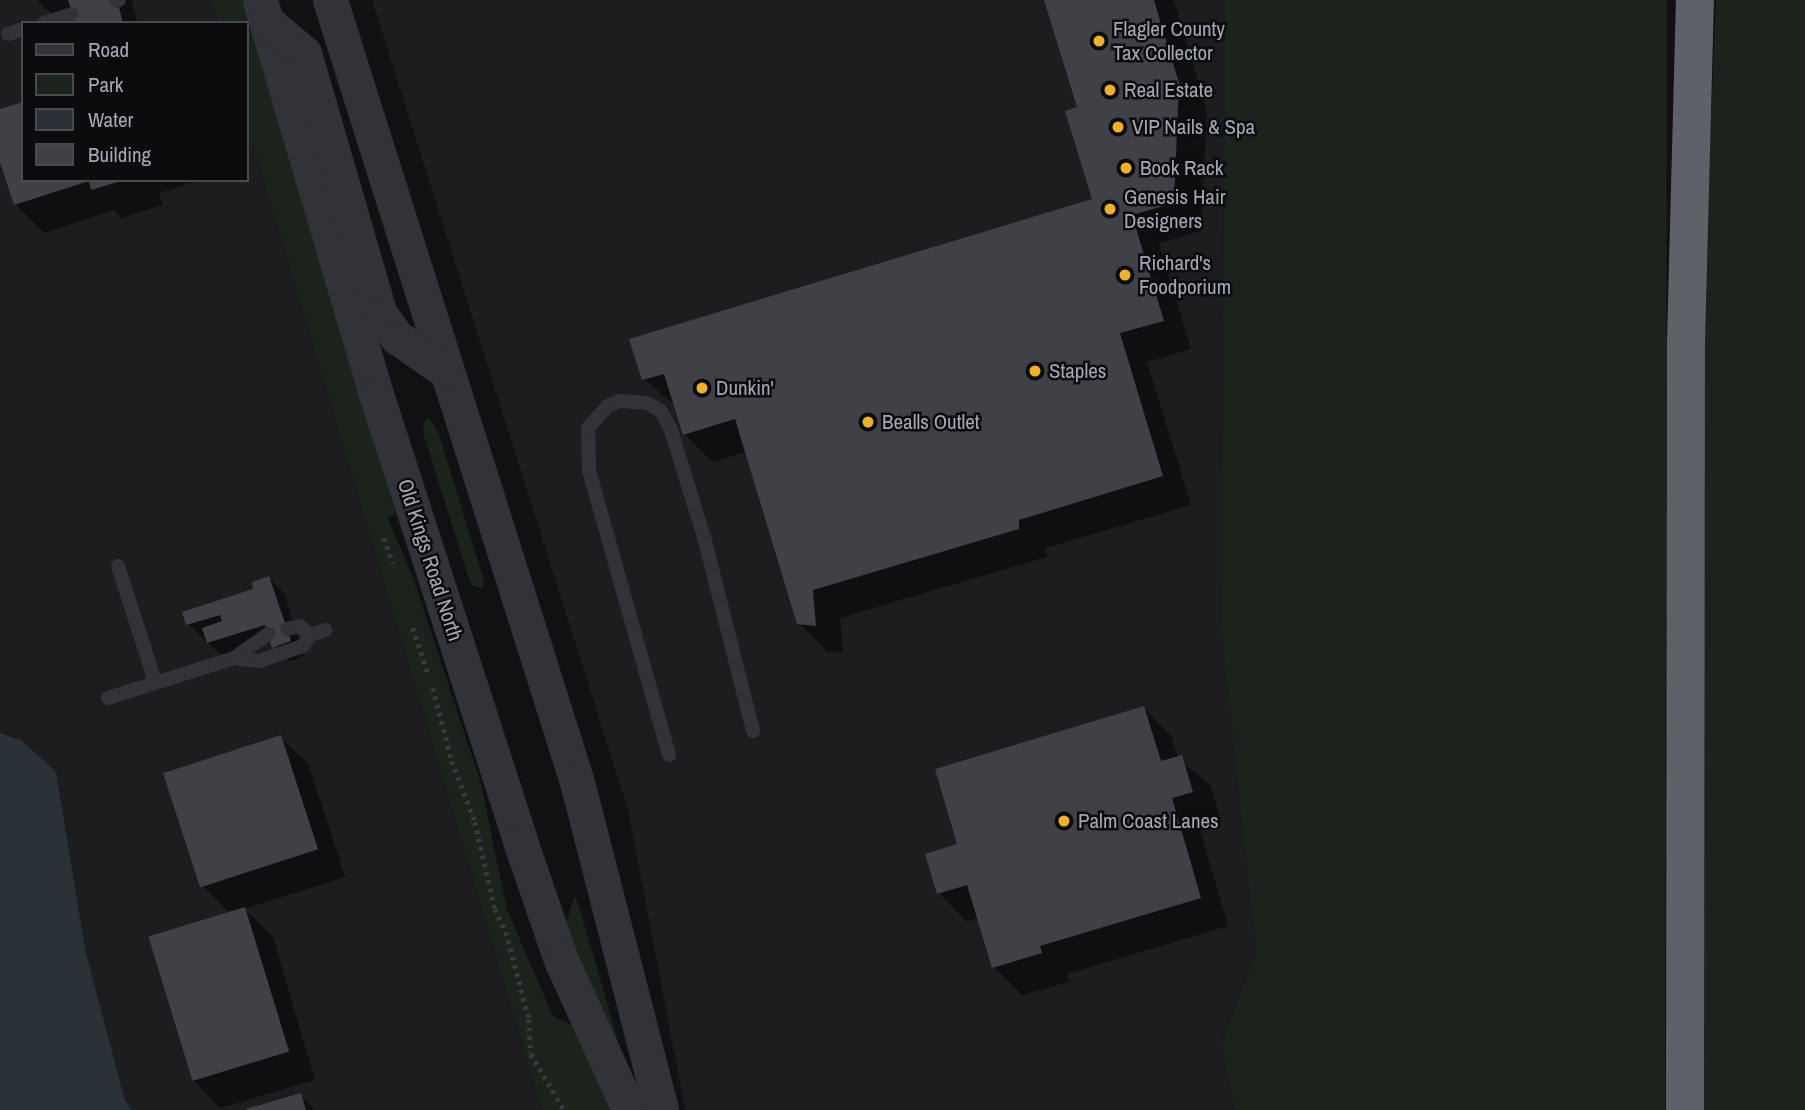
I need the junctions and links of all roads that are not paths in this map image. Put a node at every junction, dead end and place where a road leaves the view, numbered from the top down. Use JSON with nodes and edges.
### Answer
{"nodes":[{"id":1,"x":330,"y":0,"type":"edge"},
{"id":2,"x":1695,"y":0,"type":"edge"},
{"id":3,"x":263,"y":11,"type":"edge"},
{"id":4,"x":72,"y":14,"type":"dead end"},
{"id":5,"x":50,"y":21,"type":"edge"},
{"id":6,"x":21,"y":30,"type":"edge"},
{"id":7,"x":8,"y":34,"type":"dead end"},
{"id":8,"x":444,"y":370,"type":"junction"},
{"id":9,"x":118,"y":566,"type":"dead end"},
{"id":10,"x":287,"y":629,"type":"dead end"},
{"id":11,"x":325,"y":630,"type":"dead end"},
{"id":12,"x":268,"y":635,"type":"dead end"},
{"id":13,"x":310,"y":635,"type":"junction"},
{"id":14,"x":234,"y":658,"type":"junction"},
{"id":15,"x":155,"y":681,"type":"junction"},
{"id":16,"x":108,"y":698,"type":"dead end"},
{"id":17,"x":753,"y":731,"type":"dead end"},
{"id":18,"x":669,"y":755,"type":"dead end"},
{"id":19,"x":629,"y":1110,"type":"edge"},
{"id":20,"x":661,"y":1110,"type":"edge"},
{"id":21,"x":1685,"y":1110,"type":"edge"}],
"edges":[{"from":1,"to":8,"type":"street"},
{"from":2,"to":21,"type":"highway"},
{"from":3,"to":8,"type":"street"},
{"from":3,"to":19,"type":"street","name":"Old Kings Road North"},
{"from":4,"to":5,"type":"lane"},
{"from":6,"to":7,"type":"lane"},
{"from":8,"to":20,"type":"street"},
{"from":9,"to":15,"type":"lane"},
{"from":10,"to":13,"type":"lane"},
{"from":11,"to":13,"type":"lane"},
{"from":12,"to":14,"type":"lane"},
{"from":13,"to":14,"type":"lane"},
{"from":14,"to":15,"type":"lane"},
{"from":15,"to":16,"type":"lane"},
{"from":17,"to":18,"type":"lane"}]}
